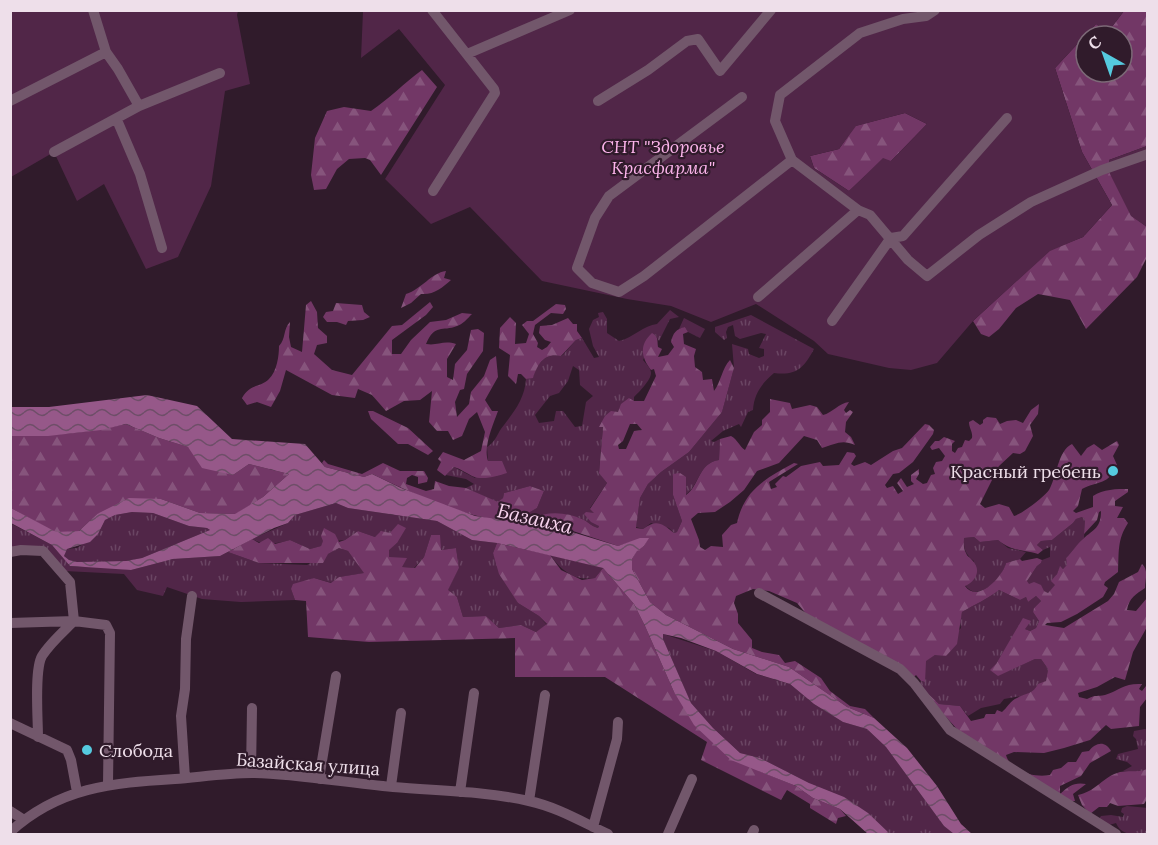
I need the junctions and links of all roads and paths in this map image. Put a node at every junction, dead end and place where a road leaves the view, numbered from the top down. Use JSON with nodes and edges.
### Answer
{"nodes":[{"id":1,"x":93,"y":10,"type":"edge"},
{"id":2,"x":432,"y":10,"type":"edge"},
{"id":3,"x":570,"y":10,"type":"edge"},
{"id":4,"x":771,"y":10,"type":"edge"},
{"id":5,"x":935,"y":10,"type":"edge"},
{"id":6,"x":900,"y":14,"type":"edge"},
{"id":7,"x":106,"y":52,"type":"junction"},
{"id":8,"x":467,"y":54,"type":"junction"},
{"id":9,"x":220,"y":73,"type":"dead end"},
{"id":10,"x":742,"y":97,"type":"dead end"},
{"id":11,"x":10,"y":101,"type":"edge"},
{"id":12,"x":598,"y":101,"type":"dead end"},
{"id":13,"x":139,"y":106,"type":"junction"},
{"id":14,"x":1007,"y":118,"type":"dead end"},
{"id":15,"x":117,"y":120,"type":"junction"},
{"id":16,"x":54,"y":152,"type":"dead end"},
{"id":17,"x":1148,"y":154,"type":"edge"},
{"id":18,"x":792,"y":160,"type":"junction"},
{"id":19,"x":433,"y":191,"type":"dead end"},
{"id":20,"x":858,"y":210,"type":"junction"},
{"id":21,"x":891,"y":238,"type":"junction"},
{"id":22,"x":162,"y":248,"type":"dead end"},
{"id":23,"x":758,"y":297,"type":"dead end"},
{"id":24,"x":832,"y":321,"type":"dead end"},
{"id":25,"x":10,"y":552,"type":"edge"},
{"id":26,"x":759,"y":593,"type":"dead end"},
{"id":27,"x":192,"y":596,"type":"dead end"},
{"id":28,"x":74,"y":621,"type":"junction"},
{"id":29,"x":10,"y":623,"type":"edge"},
{"id":30,"x":336,"y":676,"type":"dead end"},
{"id":31,"x":474,"y":693,"type":"dead end"},
{"id":32,"x":545,"y":695,"type":"dead end"},
{"id":33,"x":252,"y":708,"type":"dead end"},
{"id":34,"x":401,"y":713,"type":"dead end"},
{"id":35,"x":618,"y":722,"type":"dead end"},
{"id":36,"x":10,"y":723,"type":"edge"},
{"id":37,"x":38,"y":737,"type":"junction"},
{"id":38,"x":251,"y":773,"type":"junction"},
{"id":39,"x":185,"y":778,"type":"junction"},
{"id":40,"x":319,"y":778,"type":"junction"},
{"id":41,"x":692,"y":779,"type":"dead end"},
{"id":42,"x":108,"y":784,"type":"junction"},
{"id":43,"x":391,"y":786,"type":"junction"},
{"id":44,"x":77,"y":792,"type":"junction"},
{"id":45,"x":460,"y":792,"type":"junction"},
{"id":46,"x":529,"y":801,"type":"junction"},
{"id":47,"x":10,"y":811,"type":"edge"},
{"id":48,"x":24,"y":820,"type":"junction"},
{"id":49,"x":592,"y":827,"type":"junction"},
{"id":50,"x":10,"y":832,"type":"edge"},
{"id":51,"x":608,"y":834,"type":"edge"},
{"id":52,"x":668,"y":834,"type":"edge"},
{"id":53,"x":1117,"y":834,"type":"edge"}],
"edges":[{"from":1,"to":7,"type":"street"},
{"from":2,"to":8,"type":"street"},
{"from":3,"to":8,"type":"street"},
{"from":4,"to":12,"type":"street"},
{"from":5,"to":6,"type":"street"},
{"from":6,"to":18,"type":"street"},
{"from":7,"to":11,"type":"street"},
{"from":7,"to":13,"type":"street"},
{"from":8,"to":19,"type":"street"},
{"from":9,"to":13,"type":"street"},
{"from":10,"to":18,"type":"street"},
{"from":13,"to":15,"type":"street"},
{"from":14,"to":21,"type":"street"},
{"from":15,"to":16,"type":"street"},
{"from":15,"to":22,"type":"street"},
{"from":17,"to":21,"type":"street"},
{"from":18,"to":20,"type":"street"},
{"from":20,"to":21,"type":"street"},
{"from":20,"to":23,"type":"street"},
{"from":21,"to":24,"type":"street"},
{"from":25,"to":28,"type":"street"},
{"from":26,"to":53,"type":"street"},
{"from":27,"to":39,"type":"street"},
{"from":28,"to":29,"type":"street"},
{"from":28,"to":37,"type":"street"},
{"from":28,"to":42,"type":"street"},
{"from":30,"to":40,"type":"street"},
{"from":31,"to":45,"type":"street"},
{"from":32,"to":46,"type":"street"},
{"from":33,"to":38,"type":"street"},
{"from":34,"to":43,"type":"street"},
{"from":35,"to":49,"type":"street"},
{"from":36,"to":37,"type":"street"},
{"from":37,"to":44,"type":"street"},
{"from":38,"to":39,"type":"street","name":"Базайская улица"},
{"from":38,"to":40,"type":"street","name":"Базайская улица"},
{"from":39,"to":42,"type":"street","name":"Базайская улица"},
{"from":40,"to":43,"type":"street","name":"Базайская улица"},
{"from":41,"to":52,"type":"street"},
{"from":42,"to":44,"type":"street","name":"Базайская улица"},
{"from":43,"to":45,"type":"street","name":"Базайская улица"},
{"from":44,"to":48,"type":"street","name":"Базайская улица"},
{"from":45,"to":46,"type":"street","name":"Базайская улица"},
{"from":46,"to":49,"type":"street","name":"Базайская улица"},
{"from":47,"to":48,"type":"street"},
{"from":48,"to":50,"type":"street","name":"Базайская улица"},
{"from":49,"to":51,"type":"street","name":"Базайская улица"}]}
